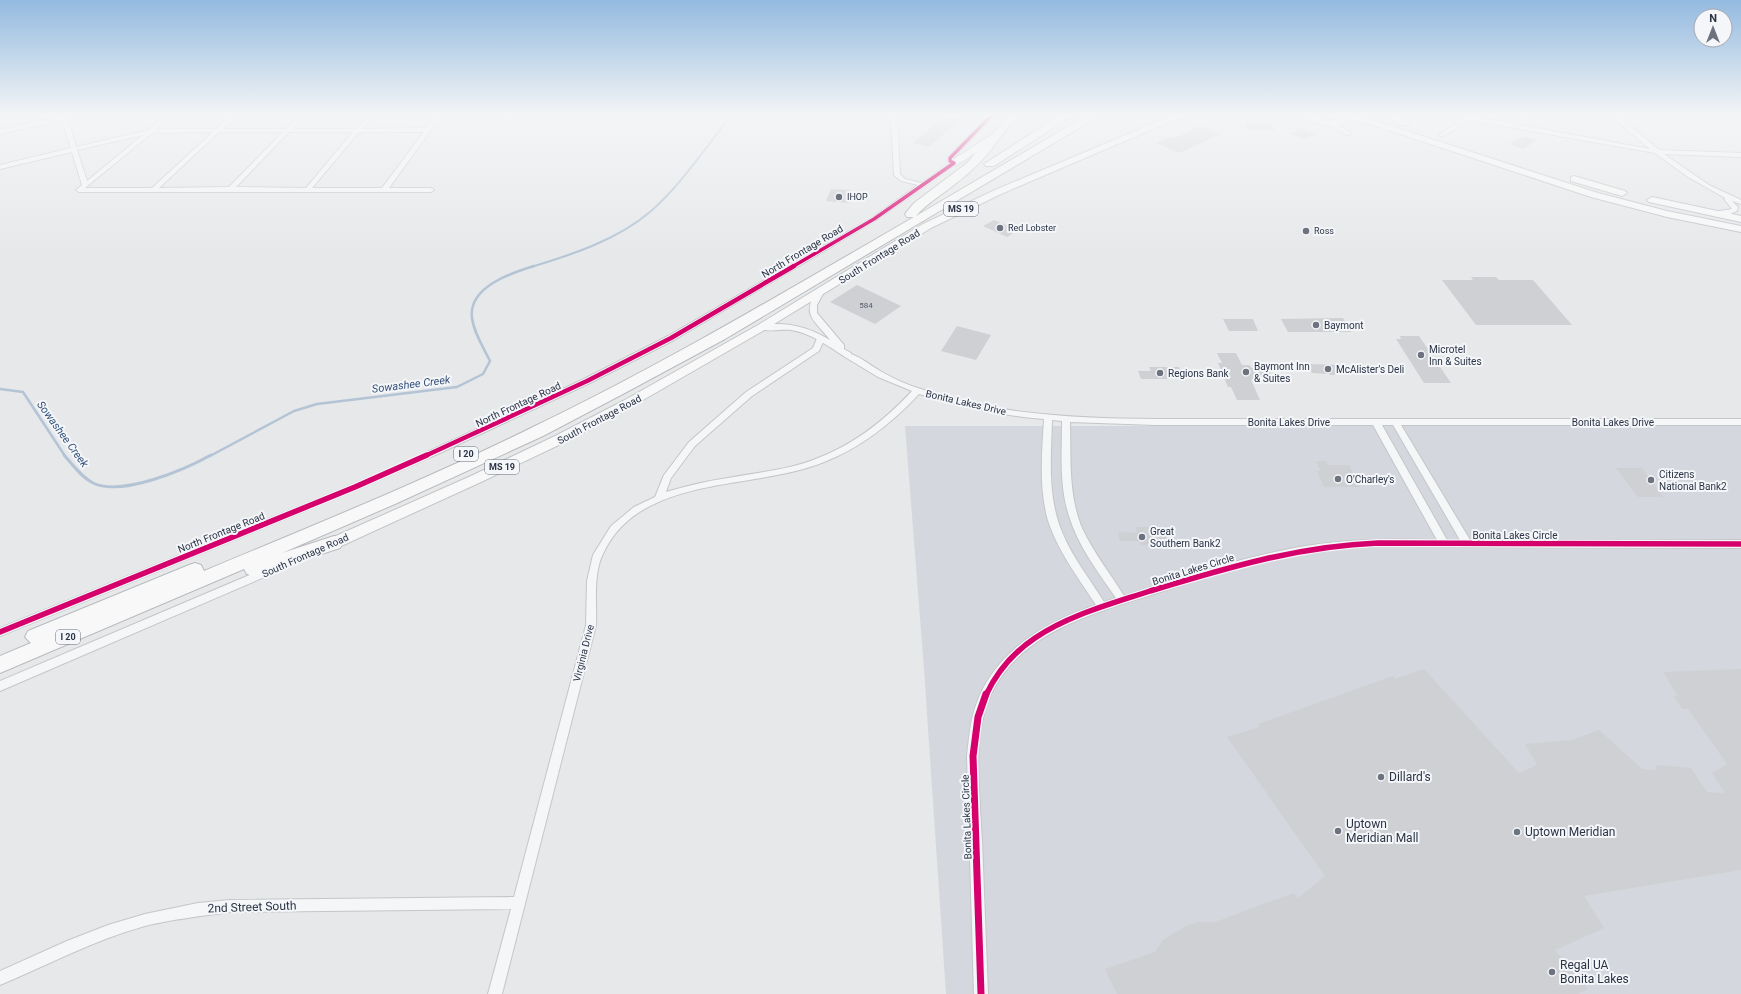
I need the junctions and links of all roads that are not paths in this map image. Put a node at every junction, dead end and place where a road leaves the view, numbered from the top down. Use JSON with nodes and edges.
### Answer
{"nodes":[{"id":1,"x":20,"y":162,"type":"edge"},
{"id":2,"x":78,"y":162,"type":"edge"},
{"id":3,"x":113,"y":162,"type":"edge"},
{"id":4,"x":183,"y":162,"type":"edge"},
{"id":5,"x":257,"y":162,"type":"edge"},
{"id":6,"x":330,"y":162,"type":"edge"},
{"id":7,"x":404,"y":162,"type":"edge"},
{"id":8,"x":896,"y":162,"type":"edge"},
{"id":9,"x":972,"y":162,"type":"edge"},
{"id":10,"x":993,"y":162,"type":"edge"},
{"id":11,"x":1015,"y":162,"type":"edge"},
{"id":12,"x":1069,"y":162,"type":"edge"},
{"id":13,"x":1497,"y":162,"type":"edge"},
{"id":14,"x":1672,"y":162,"type":"edge"},
{"id":15,"x":954,"y":163,"type":"edge"},
{"id":16,"x":0,"y":167,"type":"edge"},
{"id":17,"x":1556,"y":173,"type":"dead end"},
{"id":18,"x":85,"y":185,"type":"junction"},
{"id":19,"x":924,"y":185,"type":"junction"},
{"id":20,"x":154,"y":189,"type":"junction"},
{"id":21,"x":231,"y":189,"type":"junction"},
{"id":22,"x":307,"y":190,"type":"junction"},
{"id":23,"x":384,"y":190,"type":"junction"},
{"id":24,"x":431,"y":190,"type":"dead end"},
{"id":25,"x":1725,"y":196,"type":"junction"},
{"id":26,"x":1741,"y":202,"type":"edge"},
{"id":27,"x":1695,"y":211,"type":"junction"},
{"id":28,"x":911,"y":214,"type":"junction"},
{"id":29,"x":1741,"y":219,"type":"edge"},
{"id":30,"x":1741,"y":229,"type":"edge"},
{"id":31,"x":820,"y":292,"type":"junction"},
{"id":32,"x":762,"y":327,"type":"junction"},
{"id":33,"x":822,"y":338,"type":"junction"},
{"id":34,"x":848,"y":355,"type":"junction"},
{"id":35,"x":917,"y":391,"type":"junction"},
{"id":36,"x":1048,"y":418,"type":"junction"},
{"id":37,"x":1066,"y":419,"type":"junction"},
{"id":38,"x":1395,"y":421,"type":"junction"},
{"id":39,"x":1376,"y":422,"type":"junction"},
{"id":40,"x":1741,"y":422,"type":"edge"},
{"id":41,"x":659,"y":498,"type":"junction"},
{"id":42,"x":334,"y":543,"type":"junction"},
{"id":43,"x":1444,"y":544,"type":"junction"},
{"id":44,"x":1467,"y":544,"type":"junction"},
{"id":45,"x":1741,"y":544,"type":"edge"},
{"id":46,"x":1122,"y":600,"type":"junction"},
{"id":47,"x":1102,"y":606,"type":"junction"},
{"id":48,"x":135,"y":608,"type":"junction"},
{"id":49,"x":0,"y":632,"type":"edge"},
{"id":50,"x":0,"y":652,"type":"edge"},
{"id":51,"x":0,"y":665,"type":"edge"},
{"id":52,"x":0,"y":686,"type":"edge"},
{"id":53,"x":517,"y":903,"type":"junction"},
{"id":54,"x":0,"y":978,"type":"edge"},
{"id":55,"x":494,"y":994,"type":"edge"},
{"id":56,"x":981,"y":994,"type":"edge"}],
"edges":[{"from":1,"to":16,"type":"street"},
{"from":2,"to":18,"type":"street"},
{"from":3,"to":18,"type":"street"},
{"from":4,"to":20,"type":"street"},
{"from":5,"to":21,"type":"street"},
{"from":6,"to":22,"type":"street"},
{"from":7,"to":23,"type":"street"},
{"from":8,"to":19,"type":"street"},
{"from":9,"to":28,"type":"highway"},
{"from":10,"to":28,"type":"highway","number":"I 20"},
{"from":11,"to":48,"type":"highway","number":"I 20"},
{"from":12,"to":31,"type":"main road","name":"South Frontage Road","number":"MS 19"},
{"from":13,"to":30,"type":"main road"},
{"from":14,"to":25,"type":"street"},
{"from":15,"to":19,"type":"street","name":"North Frontage Road"},
{"from":17,"to":27,"type":"main road"},
{"from":18,"to":20,"type":"street"},
{"from":19,"to":49,"type":"street","name":"North Frontage Road"},
{"from":20,"to":21,"type":"street"},
{"from":21,"to":22,"type":"street"},
{"from":22,"to":23,"type":"street"},
{"from":23,"to":24,"type":"street"},
{"from":25,"to":26,"type":"street"},
{"from":25,"to":27,"type":"street"},
{"from":27,"to":29,"type":"main road"},
{"from":28,"to":50,"type":"highway","number":"I 20"},
{"from":31,"to":32,"type":"main road","name":"South Frontage Road","number":"MS 19"},
{"from":31,"to":34,"type":"street"},
{"from":32,"to":33,"type":"street"},
{"from":32,"to":42,"type":"main road","name":"South Frontage Road","number":"MS 19"},
{"from":33,"to":34,"type":"street"},
{"from":33,"to":41,"type":"street"},
{"from":34,"to":35,"type":"street","name":"Bonita Lakes Drive"},
{"from":35,"to":36,"type":"street","name":"Bonita Lakes Drive"},
{"from":35,"to":41,"type":"street","name":"Virginia Drive"},
{"from":36,"to":37,"type":"street","name":"Bonita Lakes Drive"},
{"from":36,"to":47,"type":"street"},
{"from":37,"to":39,"type":"street","name":"Bonita Lakes Drive"},
{"from":37,"to":46,"type":"street"},
{"from":38,"to":39,"type":"street","name":"Bonita Lakes Drive"},
{"from":38,"to":40,"type":"street","name":"Bonita Lakes Drive"},
{"from":38,"to":44,"type":"street"},
{"from":39,"to":43,"type":"street"},
{"from":41,"to":53,"type":"street","name":"Virginia Drive"},
{"from":42,"to":48,"type":"highway","number":"MS 19"},
{"from":42,"to":52,"type":"street","name":"South Frontage Road"},
{"from":43,"to":44,"type":"street","name":"Bonita Lakes Circle"},
{"from":43,"to":46,"type":"street","name":"Bonita Lakes Circle"},
{"from":44,"to":45,"type":"street","name":"Bonita Lakes Circle"},
{"from":46,"to":47,"type":"street","name":"Bonita Lakes Circle"},
{"from":47,"to":56,"type":"street","name":"Bonita Lakes Circle"},
{"from":48,"to":51,"type":"highway","number":"I 20"},
{"from":53,"to":54,"type":"street","name":"2nd Street South"},
{"from":53,"to":55,"type":"street","name":"Virginia Drive"}]}
